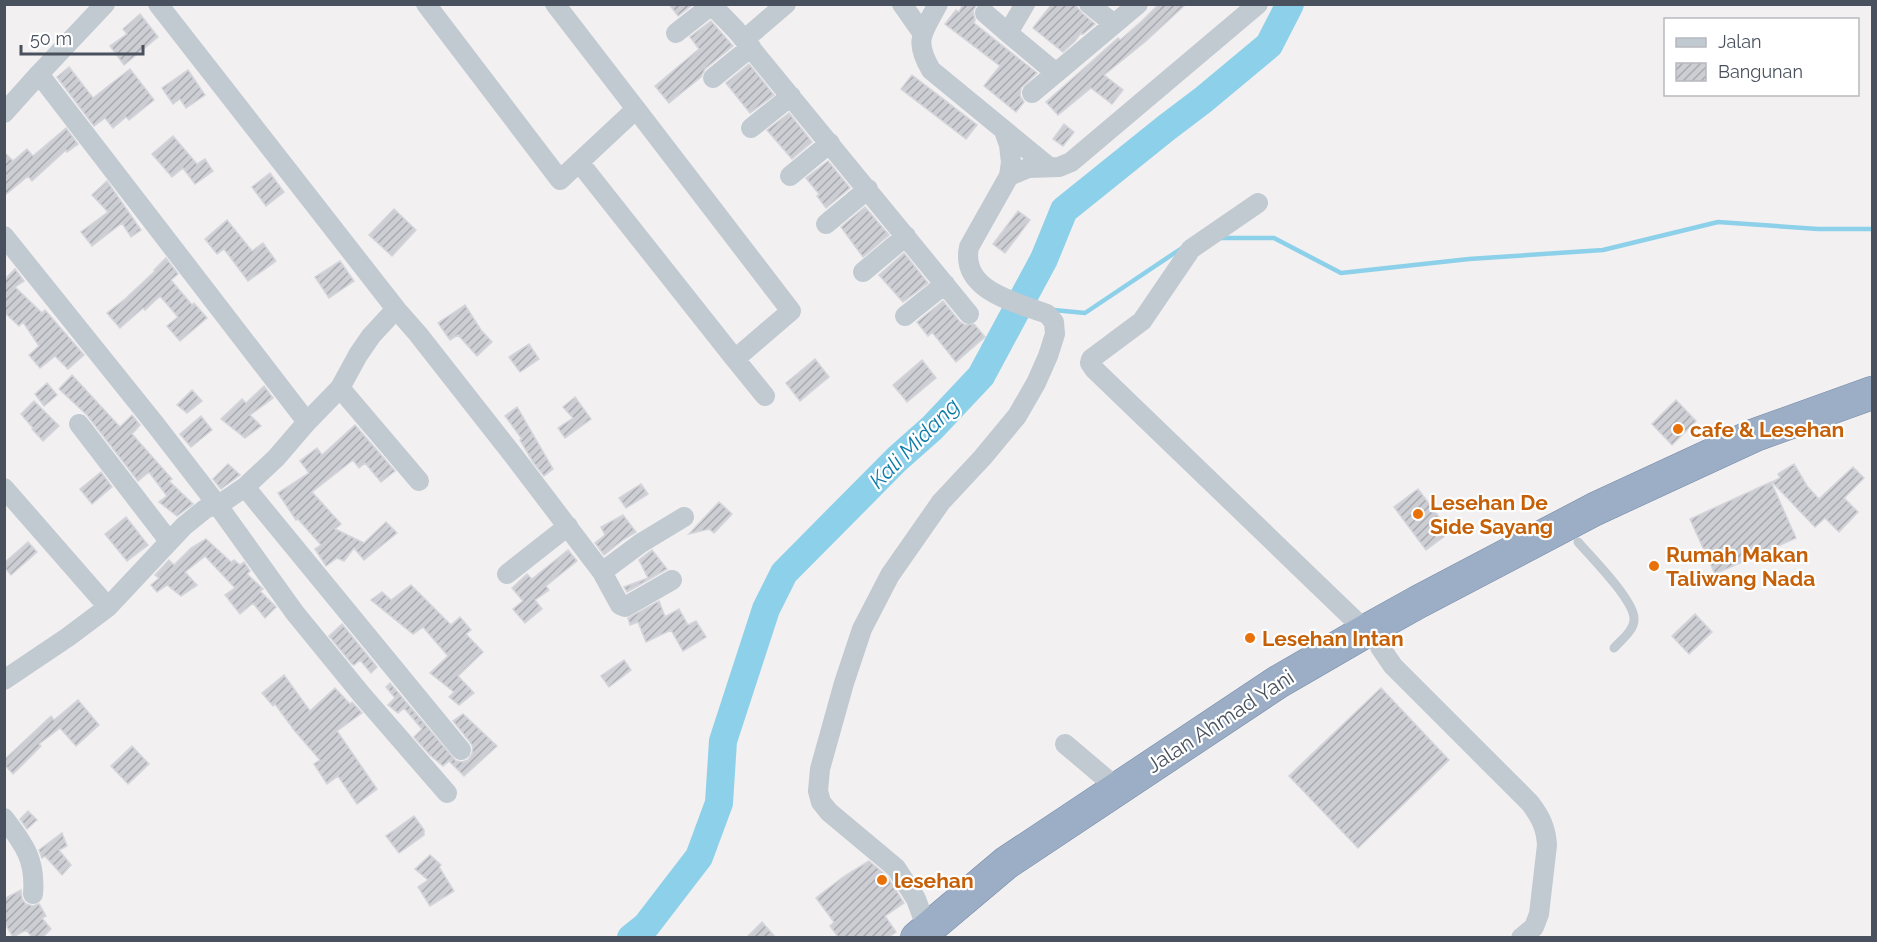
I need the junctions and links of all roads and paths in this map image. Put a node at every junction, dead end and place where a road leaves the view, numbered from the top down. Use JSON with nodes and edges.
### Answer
{"nodes":[{"id":1,"x":105,"y":4,"type":"edge"},
{"id":2,"x":158,"y":4,"type":"edge"},
{"id":3,"x":426,"y":4,"type":"edge"},
{"id":4,"x":555,"y":4,"type":"edge"},
{"id":5,"x":786,"y":4,"type":"edge"},
{"id":6,"x":902,"y":4,"type":"edge"},
{"id":7,"x":938,"y":4,"type":"edge"},
{"id":8,"x":1025,"y":4,"type":"edge"},
{"id":9,"x":1089,"y":4,"type":"edge"},
{"id":10,"x":1138,"y":4,"type":"edge"},
{"id":11,"x":1258,"y":4,"type":"edge"},
{"id":12,"x":712,"y":5,"type":"edge"},
{"id":13,"x":985,"y":13,"type":"dead end"},
{"id":14,"x":1114,"y":24,"type":"junction"},
{"id":15,"x":675,"y":33,"type":"dead end"},
{"id":16,"x":1008,"y":33,"type":"junction"},
{"id":17,"x":923,"y":34,"type":"junction"},
{"id":18,"x":751,"y":40,"type":"junction"},
{"id":19,"x":1056,"y":73,"type":"junction"},
{"id":20,"x":39,"y":74,"type":"junction"},
{"id":21,"x":713,"y":78,"type":"dead end"},
{"id":22,"x":1032,"y":93,"type":"dead end"},
{"id":23,"x":791,"y":96,"type":"junction"},
{"id":24,"x":636,"y":109,"type":"junction"},
{"id":25,"x":4,"y":113,"type":"edge"},
{"id":26,"x":752,"y":128,"type":"dead end"},
{"id":27,"x":1004,"y":131,"type":"junction"},
{"id":28,"x":830,"y":143,"type":"junction"},
{"id":29,"x":579,"y":162,"type":"junction"},
{"id":30,"x":1049,"y":167,"type":"junction"},
{"id":31,"x":790,"y":176,"type":"dead end"},
{"id":32,"x":1009,"y":176,"type":"junction"},
{"id":33,"x":868,"y":189,"type":"junction"},
{"id":34,"x":1258,"y":203,"type":"dead end"},
{"id":35,"x":826,"y":224,"type":"dead end"},
{"id":36,"x":4,"y":236,"type":"edge"},
{"id":37,"x":906,"y":236,"type":"junction"},
{"id":38,"x":863,"y":272,"type":"dead end"},
{"id":39,"x":945,"y":284,"type":"junction"},
{"id":40,"x":396,"y":309,"type":"junction"},
{"id":41,"x":969,"y":314,"type":"dead end"},
{"id":42,"x":905,"y":316,"type":"dead end"},
{"id":43,"x":735,"y":359,"type":"junction"},
{"id":44,"x":340,"y":388,"type":"junction"},
{"id":45,"x":1872,"y":393,"type":"edge"},
{"id":46,"x":765,"y":396,"type":"dead end"},
{"id":47,"x":1872,"y":416,"type":"edge"},
{"id":48,"x":307,"y":422,"type":"junction"},
{"id":49,"x":79,"y":424,"type":"dead end"},
{"id":50,"x":1759,"y":445,"type":"junction"},
{"id":51,"x":419,"y":481,"type":"dead end"},
{"id":52,"x":245,"y":487,"type":"junction"},
{"id":53,"x":4,"y":488,"type":"edge"},
{"id":54,"x":216,"y":503,"type":"junction"},
{"id":55,"x":684,"y":517,"type":"dead end"},
{"id":56,"x":568,"y":526,"type":"junction"},
{"id":57,"x":169,"y":542,"type":"junction"},
{"id":58,"x":1578,"y":542,"type":"junction"},
{"id":59,"x":602,"y":572,"type":"junction"},
{"id":60,"x":507,"y":574,"type":"dead end"},
{"id":61,"x":672,"y":580,"type":"dead end"},
{"id":62,"x":108,"y":607,"type":"junction"},
{"id":63,"x":1373,"y":639,"type":"junction"},
{"id":64,"x":1614,"y":648,"type":"dead end"},
{"id":65,"x":4,"y":680,"type":"edge"},
{"id":66,"x":1284,"y":692,"type":"junction"},
{"id":67,"x":1065,"y":744,"type":"dead end"},
{"id":68,"x":461,"y":750,"type":"dead end"},
{"id":69,"x":1117,"y":788,"type":"junction"},
{"id":70,"x":447,"y":793,"type":"dead end"},
{"id":71,"x":4,"y":818,"type":"edge"},
{"id":72,"x":33,"y":894,"type":"dead end"},
{"id":73,"x":931,"y":935,"type":"edge"},
{"id":74,"x":1521,"y":938,"type":"edge"}],
"edges":[{"from":1,"to":20,"type":"street"},
{"from":2,"to":40,"type":"street"},
{"from":3,"to":29,"type":"street"},
{"from":4,"to":24,"type":"street"},
{"from":5,"to":18,"type":"street"},
{"from":6,"to":17,"type":"street"},
{"from":7,"to":17,"type":"street"},
{"from":8,"to":16,"type":"street"},
{"from":9,"to":14,"type":"street"},
{"from":10,"to":14,"type":"street"},
{"from":11,"to":30,"type":"street"},
{"from":12,"to":15,"type":"street"},
{"from":12,"to":18,"type":"street"},
{"from":13,"to":16,"type":"street"},
{"from":14,"to":19,"type":"street"},
{"from":16,"to":19,"type":"street"},
{"from":17,"to":27,"type":"street"},
{"from":18,"to":21,"type":"street"},
{"from":18,"to":23,"type":"street"},
{"from":19,"to":22,"type":"street"},
{"from":20,"to":25,"type":"street"},
{"from":20,"to":48,"type":"street"},
{"from":23,"to":26,"type":"street"},
{"from":23,"to":28,"type":"street"},
{"from":24,"to":29,"type":"street"},
{"from":24,"to":43,"type":"street"},
{"from":27,"to":30,"type":"street"},
{"from":27,"to":32,"type":"street"},
{"from":28,"to":31,"type":"street"},
{"from":28,"to":33,"type":"street"},
{"from":29,"to":43,"type":"street"},
{"from":30,"to":32,"type":"street"},
{"from":32,"to":73,"type":"street"},
{"from":33,"to":35,"type":"street"},
{"from":33,"to":37,"type":"street"},
{"from":34,"to":63,"type":"street"},
{"from":36,"to":54,"type":"street"},
{"from":37,"to":38,"type":"street"},
{"from":37,"to":39,"type":"street"},
{"from":39,"to":41,"type":"street"},
{"from":39,"to":42,"type":"street"},
{"from":40,"to":44,"type":"street"},
{"from":40,"to":56,"type":"street"},
{"from":43,"to":46,"type":"street"},
{"from":44,"to":48,"type":"street"},
{"from":44,"to":51,"type":"street"},
{"from":45,"to":50,"type":"highway","name":"Jalan Ahmad Yani"},
{"from":47,"to":50,"type":"highway"},
{"from":48,"to":52,"type":"street"},
{"from":49,"to":57,"type":"street"},
{"from":50,"to":58,"type":"highway"},
{"from":50,"to":63,"type":"highway","name":"Jalan Ahmad Yani"},
{"from":52,"to":54,"type":"street"},
{"from":52,"to":68,"type":"street"},
{"from":53,"to":62,"type":"street"},
{"from":54,"to":57,"type":"street"},
{"from":54,"to":70,"type":"street"},
{"from":55,"to":59,"type":"street"},
{"from":56,"to":59,"type":"street"},
{"from":56,"to":60,"type":"street"},
{"from":57,"to":62,"type":"street"},
{"from":58,"to":63,"type":"highway"},
{"from":58,"to":64,"type":"lane"},
{"from":59,"to":61,"type":"street"},
{"from":62,"to":65,"type":"street"},
{"from":63,"to":66,"type":"highway","name":"Jalan Ahmad Yani"},
{"from":63,"to":74,"type":"street"},
{"from":66,"to":69,"type":"highway","name":"Jalan Ahmad Yani"},
{"from":66,"to":73,"type":"highway"},
{"from":67,"to":69,"type":"street"},
{"from":69,"to":73,"type":"highway","name":"Jalan Ahmad Yani"},
{"from":71,"to":72,"type":"street"}]}
